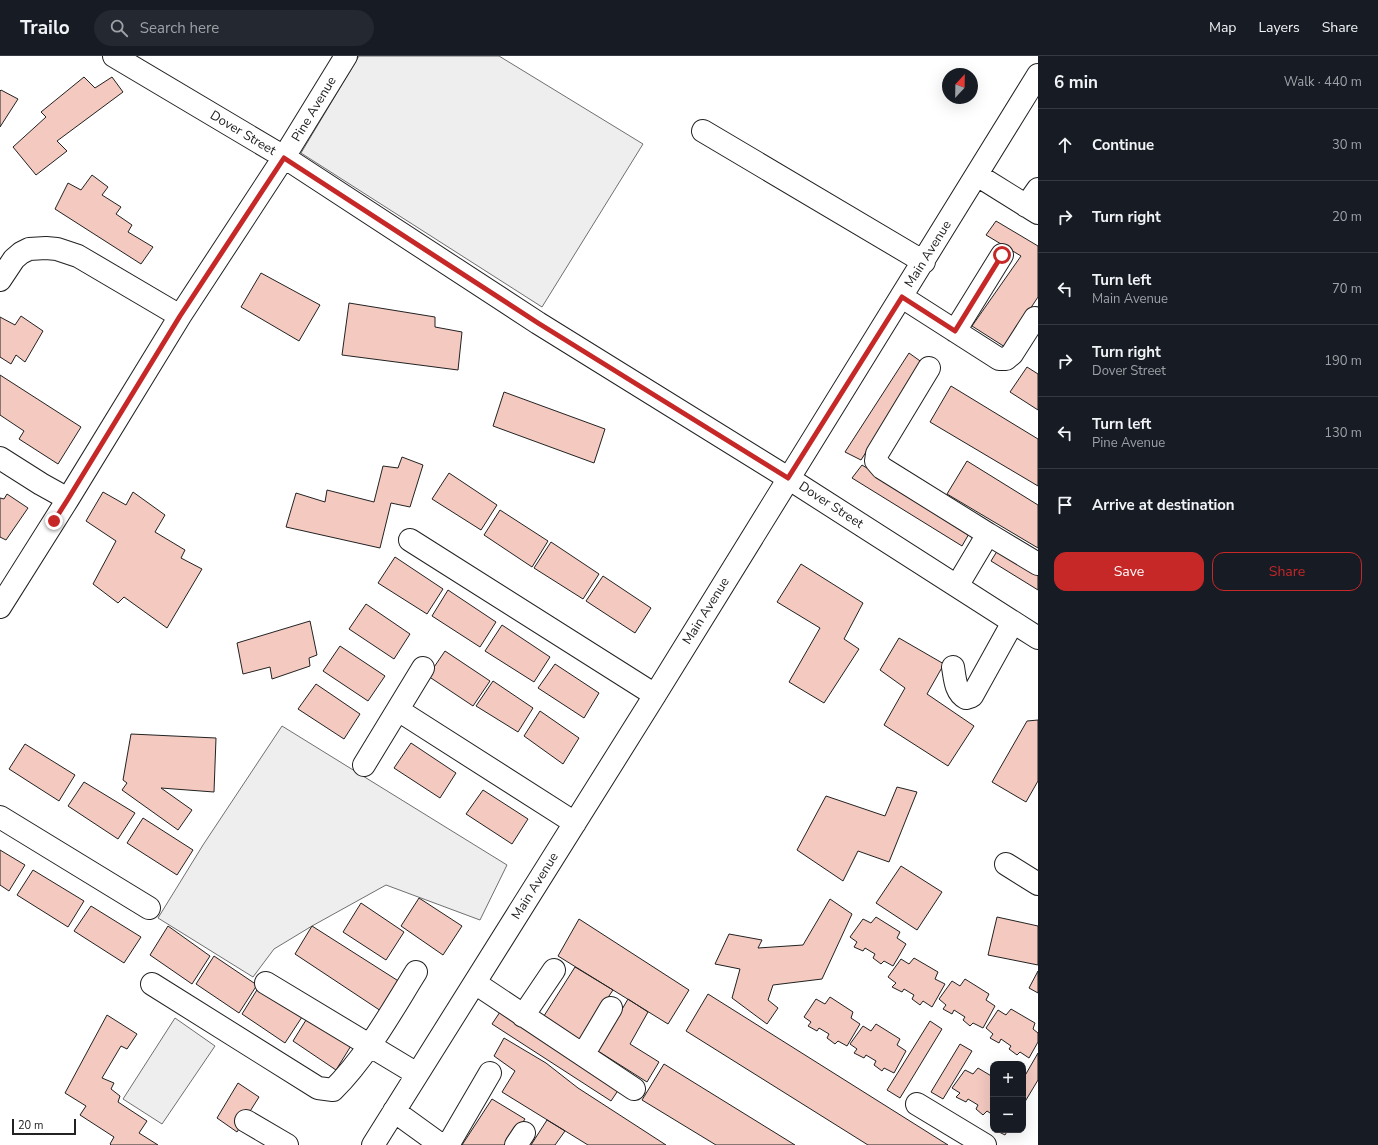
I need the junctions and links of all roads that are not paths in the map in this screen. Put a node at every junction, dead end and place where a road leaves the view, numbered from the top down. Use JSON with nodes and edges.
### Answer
{"nodes":[{"id":1,"x":114,"y":56,"type":"edge"},
{"id":2,"x":346,"y":56,"type":"edge"},
{"id":3,"x":1038,"y":75,"type":"edge"},
{"id":4,"x":703,"y":130,"type":"dead end"},
{"id":5,"x":284,"y":158,"type":"junction"},
{"id":6,"x":977,"y":175,"type":"junction"},
{"id":7,"x":1034,"y":202,"type":"edge"},
{"id":8,"x":1002,"y":255,"type":"dead end"},
{"id":9,"x":924,"y":262,"type":"junction"},
{"id":10,"x":0,"y":280,"type":"edge"},
{"id":11,"x":902,"y":297,"type":"junction"},
{"id":12,"x":180,"y":316,"type":"junction"},
{"id":13,"x":1036,"y":318,"type":"dead end"},
{"id":14,"x":955,"y":331,"type":"junction"},
{"id":15,"x":930,"y":368,"type":"dead end"},
{"id":16,"x":0,"y":458,"type":"edge"},
{"id":17,"x":788,"y":478,"type":"junction"},
{"id":18,"x":68,"y":499,"type":"junction"},
{"id":19,"x":988,"y":534,"type":"junction"},
{"id":20,"x":410,"y":540,"type":"dead end"},
{"id":21,"x":1038,"y":564,"type":"edge"},
{"id":22,"x":957,"y":586,"type":"junction"},
{"id":23,"x":0,"y":608,"type":"edge"},
{"id":24,"x":1013,"y":622,"type":"junction"},
{"id":25,"x":1038,"y":638,"type":"edge"},
{"id":26,"x":954,"y":667,"type":"dead end"},
{"id":27,"x":423,"y":668,"type":"dead end"},
{"id":28,"x":655,"y":695,"type":"junction"},
{"id":29,"x":398,"y":710,"type":"junction"},
{"id":30,"x":364,"y":765,"type":"dead end"},
{"id":31,"x":0,"y":817,"type":"edge"},
{"id":32,"x":575,"y":823,"type":"junction"},
{"id":33,"x":1006,"y":864,"type":"dead end"},
{"id":34,"x":1038,"y":884,"type":"edge"},
{"id":35,"x":149,"y":908,"type":"dead end"},
{"id":36,"x":554,"y":970,"type":"dead end"},
{"id":37,"x":416,"y":972,"type":"dead end"},
{"id":38,"x":266,"y":983,"type":"dead end"},
{"id":39,"x":474,"y":983,"type":"junction"},
{"id":40,"x":152,"y":984,"type":"dead end"},
{"id":41,"x":611,"y":1008,"type":"dead end"},
{"id":42,"x":523,"y":1016,"type":"junction"},
{"id":43,"x":370,"y":1046,"type":"junction"},
{"id":44,"x":583,"y":1055,"type":"junction"},
{"id":45,"x":490,"y":1073,"type":"dead end"},
{"id":46,"x":417,"y":1074,"type":"junction"},
{"id":47,"x":634,"y":1089,"type":"dead end"},
{"id":48,"x":917,"y":1104,"type":"dead end"},
{"id":49,"x":394,"y":1111,"type":"junction"},
{"id":50,"x":246,"y":1121,"type":"dead end"},
{"id":51,"x":287,"y":1145,"type":"edge"},
{"id":52,"x":373,"y":1145,"type":"edge"},
{"id":53,"x":442,"y":1145,"type":"edge"},
{"id":54,"x":448,"y":1145,"type":"edge"},
{"id":55,"x":984,"y":1145,"type":"edge"}],
"edges":[{"from":1,"to":5,"type":"street","name":"Dover Street"},
{"from":2,"to":5,"type":"street","name":"Pine Avenue"},
{"from":3,"to":6,"type":"street","name":"Main Avenue"},
{"from":4,"to":9,"type":"street"},
{"from":5,"to":12,"type":"street","name":"Pine Avenue"},
{"from":5,"to":17,"type":"street","name":"Dover Street"},
{"from":6,"to":7,"type":"street"},
{"from":6,"to":9,"type":"street","name":"Main Avenue"},
{"from":8,"to":14,"type":"street"},
{"from":9,"to":11,"type":"street","name":"Main Avenue"},
{"from":10,"to":12,"type":"street"},
{"from":11,"to":14,"type":"street"},
{"from":11,"to":17,"type":"street","name":"Main Avenue"},
{"from":12,"to":18,"type":"street","name":"Pine Avenue"},
{"from":13,"to":14,"type":"street"},
{"from":15,"to":19,"type":"street"},
{"from":16,"to":18,"type":"street"},
{"from":17,"to":22,"type":"street","name":"Dover Street"},
{"from":17,"to":28,"type":"street","name":"Main Avenue"},
{"from":18,"to":23,"type":"street","name":"Pine Avenue"},
{"from":19,"to":21,"type":"street"},
{"from":19,"to":22,"type":"street"},
{"from":20,"to":28,"type":"street"},
{"from":22,"to":24,"type":"street","name":"Dover Street"},
{"from":24,"to":25,"type":"street","name":"Dover Street"},
{"from":24,"to":26,"type":"street"},
{"from":27,"to":29,"type":"street"},
{"from":28,"to":32,"type":"street","name":"Main Avenue"},
{"from":29,"to":30,"type":"street"},
{"from":29,"to":32,"type":"street"},
{"from":31,"to":35,"type":"street"},
{"from":32,"to":39,"type":"street","name":"Main Avenue"},
{"from":33,"to":34,"type":"street"},
{"from":36,"to":42,"type":"street"},
{"from":37,"to":43,"type":"street"},
{"from":38,"to":43,"type":"street"},
{"from":39,"to":42,"type":"street"},
{"from":39,"to":46,"type":"street","name":"Main Avenue"},
{"from":40,"to":43,"type":"street"},
{"from":41,"to":44,"type":"street"},
{"from":42,"to":44,"type":"street"},
{"from":43,"to":46,"type":"street"},
{"from":44,"to":47,"type":"street"},
{"from":45,"to":54,"type":"street"},
{"from":46,"to":49,"type":"street","name":"Main Avenue"},
{"from":48,"to":55,"type":"street"},
{"from":49,"to":52,"type":"street","name":"Main Avenue"},
{"from":49,"to":53,"type":"street"},
{"from":50,"to":51,"type":"street"}]}
